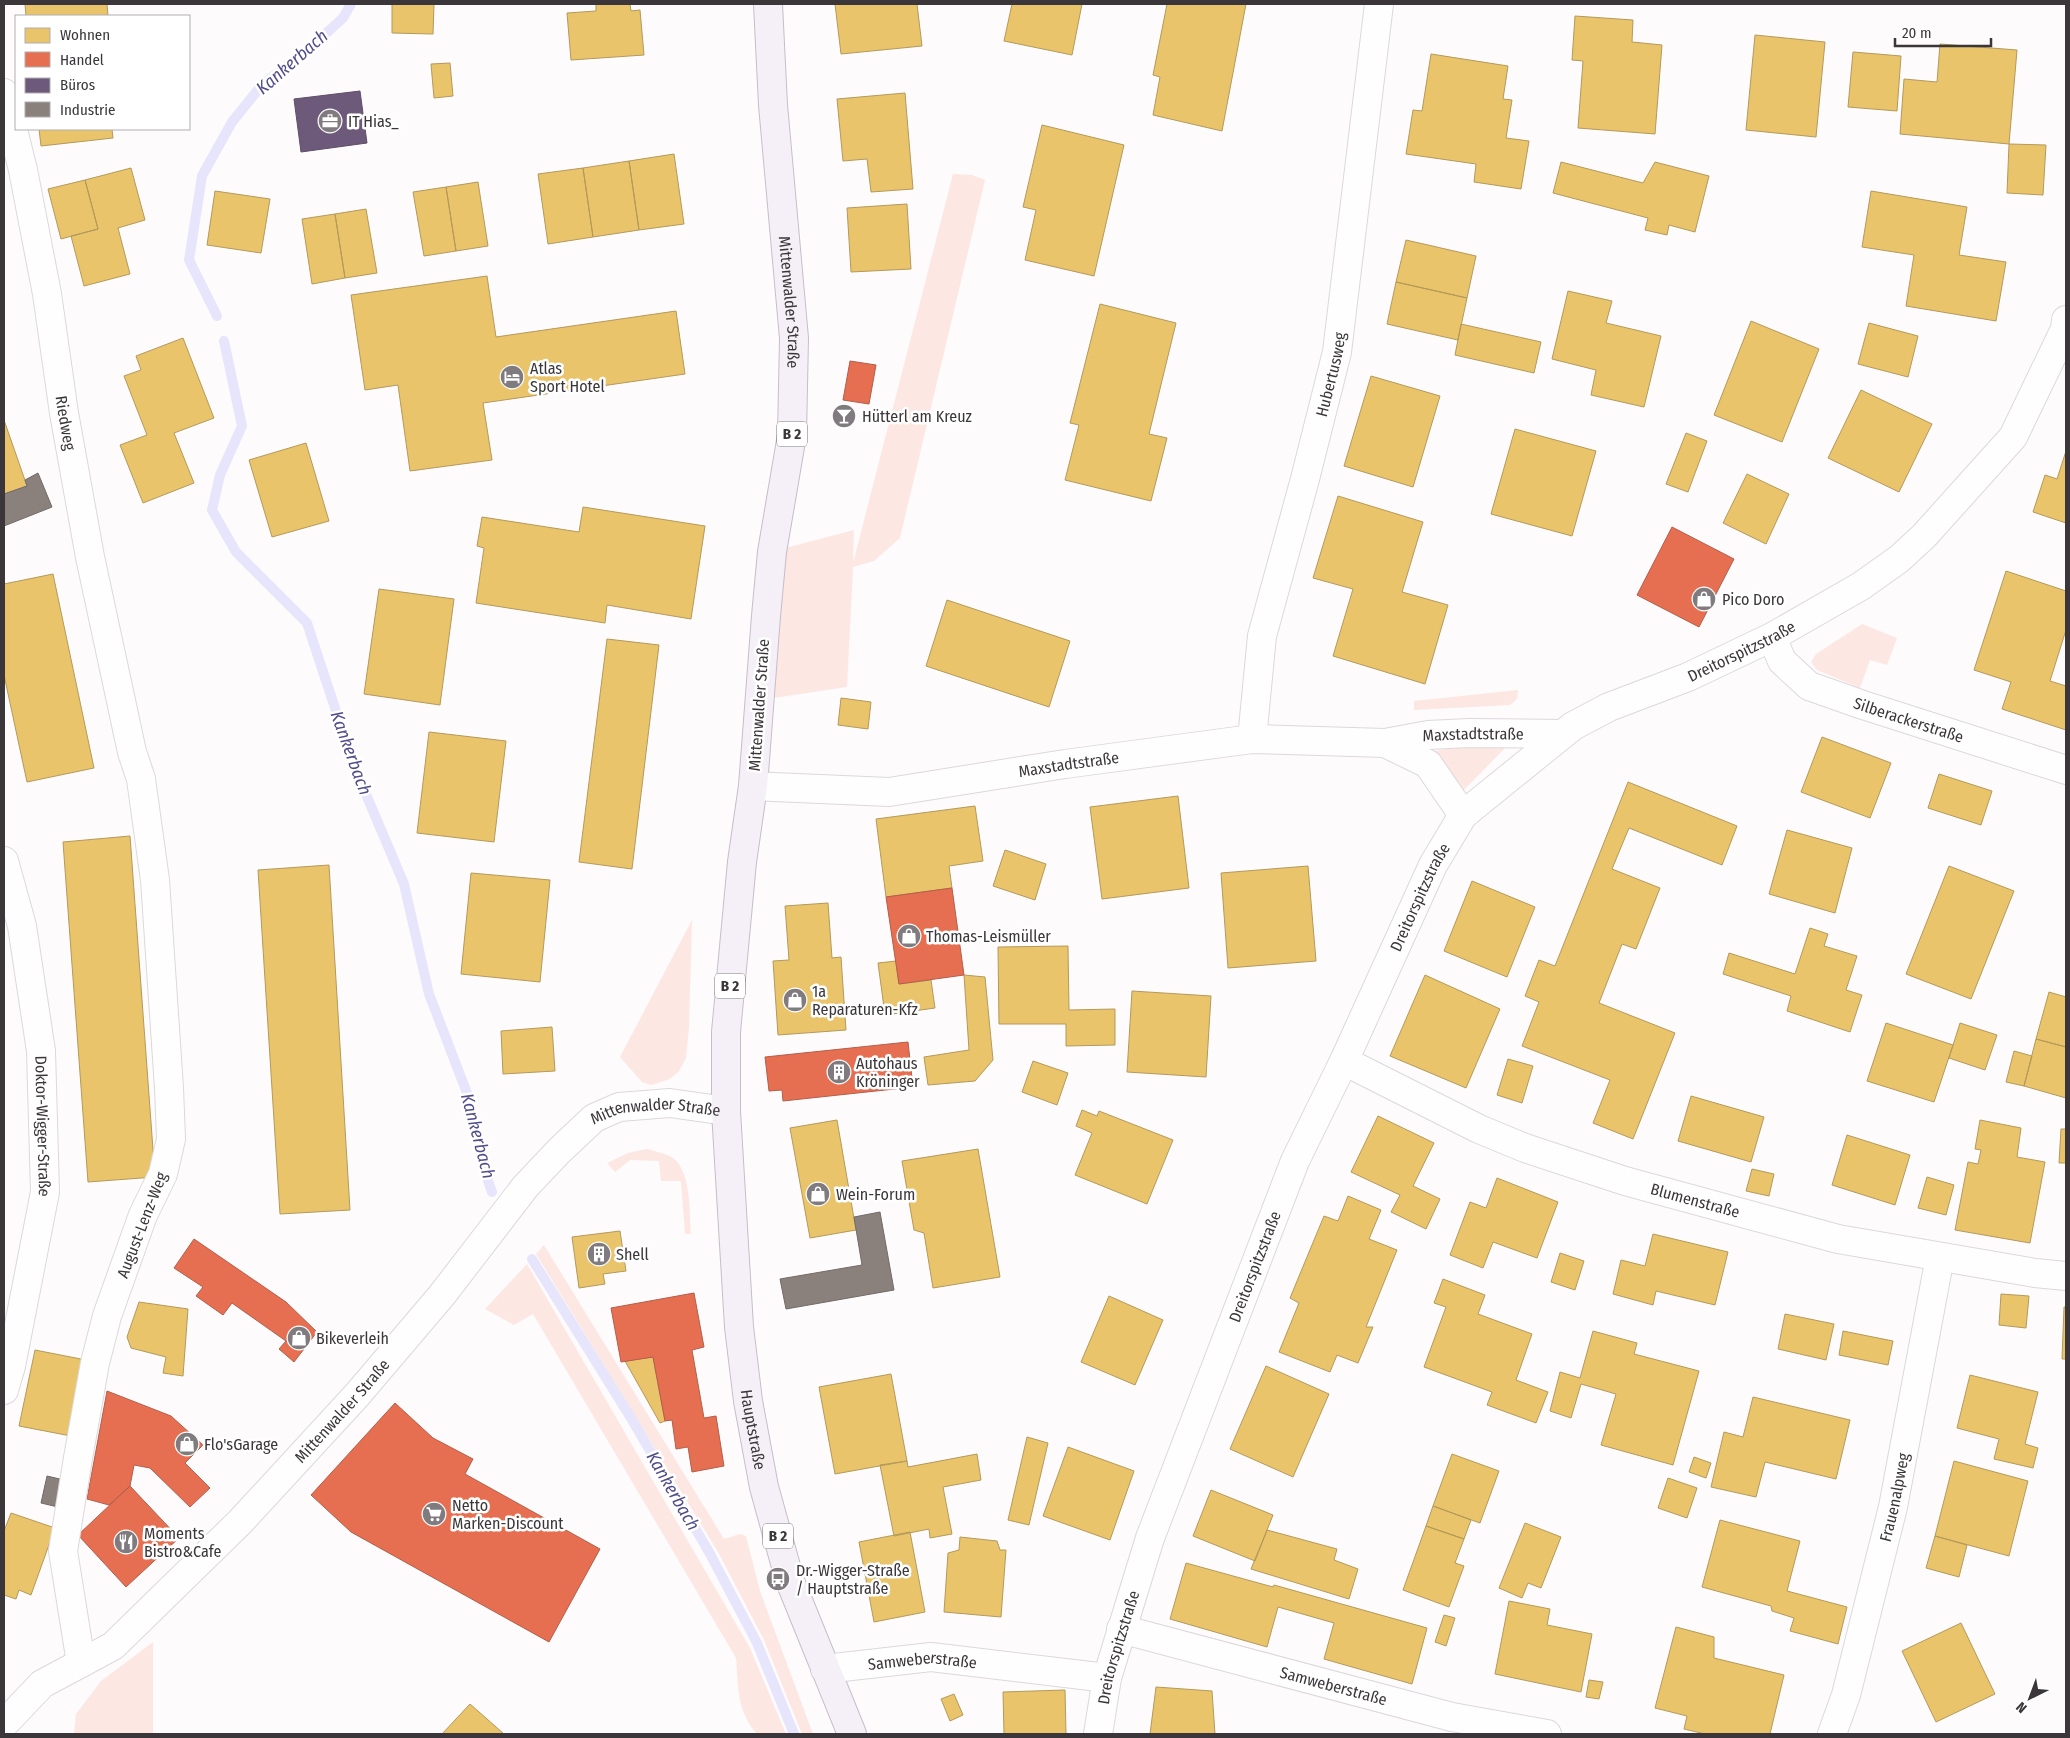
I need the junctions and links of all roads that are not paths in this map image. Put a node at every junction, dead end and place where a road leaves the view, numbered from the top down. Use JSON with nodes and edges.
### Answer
{"nodes":[{"id":1,"x":768,"y":4,"type":"edge"},
{"id":2,"x":1379,"y":4,"type":"edge"},
{"id":3,"x":4,"y":93,"type":"edge"},
{"id":4,"x":2066,"y":320,"type":"edge"},
{"id":5,"x":1772,"y":637,"type":"junction"},
{"id":6,"x":1563,"y":734,"type":"junction"},
{"id":7,"x":1252,"y":739,"type":"junction"},
{"id":8,"x":1385,"y":743,"type":"junction"},
{"id":9,"x":132,"y":752,"type":"joint"},
{"id":10,"x":2066,"y":770,"type":"edge"},
{"id":11,"x":752,"y":786,"type":"junction"},
{"id":12,"x":1464,"y":815,"type":"junction"},
{"id":13,"x":4,"y":861,"type":"edge"},
{"id":14,"x":1344,"y":1061,"type":"junction"},
{"id":15,"x":726,"y":1111,"type":"junction"},
{"id":16,"x":1940,"y":1257,"type":"junction"},
{"id":17,"x":2066,"y":1276,"type":"edge"},
{"id":18,"x":4,"y":1390,"type":"edge"},
{"id":19,"x":1121,"y":1629,"type":"junction"},
{"id":20,"x":81,"y":1663,"type":"junction"},
{"id":21,"x":826,"y":1669,"type":"junction"},
{"id":22,"x":1106,"y":1678,"type":"junction"},
{"id":23,"x":4,"y":1724,"type":"edge"},
{"id":24,"x":852,"y":1734,"type":"edge"},
{"id":25,"x":1098,"y":1734,"type":"edge"},
{"id":26,"x":1547,"y":1734,"type":"edge"},
{"id":27,"x":1832,"y":1734,"type":"edge"}],
"edges":[{"from":1,"to":11,"type":"main road","name":"Mittenwalder Straße","number":"B 2"},
{"from":2,"to":7,"type":"street","name":"Hubertusweg"},
{"from":3,"to":9,"type":"street","name":"Riedweg"},
{"from":4,"to":5,"type":"street","name":"Dreitorspitzstraße"},
{"from":5,"to":6,"type":"street","name":"Dreitorspitzstraße"},
{"from":5,"to":10,"type":"street","name":"Silberackerstraße"},
{"from":6,"to":8,"type":"street","name":"Maxstadtstraße"},
{"from":6,"to":12,"type":"street","name":"Dreitorspitzstraße"},
{"from":7,"to":8,"type":"street","name":"Maxstadtstraße"},
{"from":7,"to":11,"type":"street","name":"Maxstadtstraße"},
{"from":8,"to":12,"type":"street","name":"Maxstadtstraße"},
{"from":9,"to":20,"type":"street","name":"August-Lenz-Weg"},
{"from":11,"to":15,"type":"main road","name":"Mittenwalder Straße","number":"B 2"},
{"from":12,"to":14,"type":"street","name":"Dreitorspitzstraße"},
{"from":13,"to":18,"type":"street","name":"Doktor-Wigger-Straße"},
{"from":14,"to":16,"type":"street","name":"Blumenstraße"},
{"from":14,"to":19,"type":"street","name":"Dreitorspitzstraße"},
{"from":15,"to":20,"type":"street","name":"Mittenwalder Straße"},
{"from":15,"to":21,"type":"main road","name":"Hauptstraße","number":"B 2"},
{"from":16,"to":17,"type":"street","name":"Blumenstraße"},
{"from":16,"to":27,"type":"street","name":"Frauenalpweg"},
{"from":19,"to":22,"type":"street","name":"Dreitorspitzstraße"},
{"from":19,"to":26,"type":"street","name":"Samweberstraße"},
{"from":20,"to":23,"type":"street","name":"Mittenwalder Straße"},
{"from":21,"to":22,"type":"street","name":"Samweberstraße"},
{"from":21,"to":24,"type":"main road","name":"Hauptstraße","number":"B 2"},
{"from":22,"to":25,"type":"street","name":"Dreitorspitzstraße"}]}
